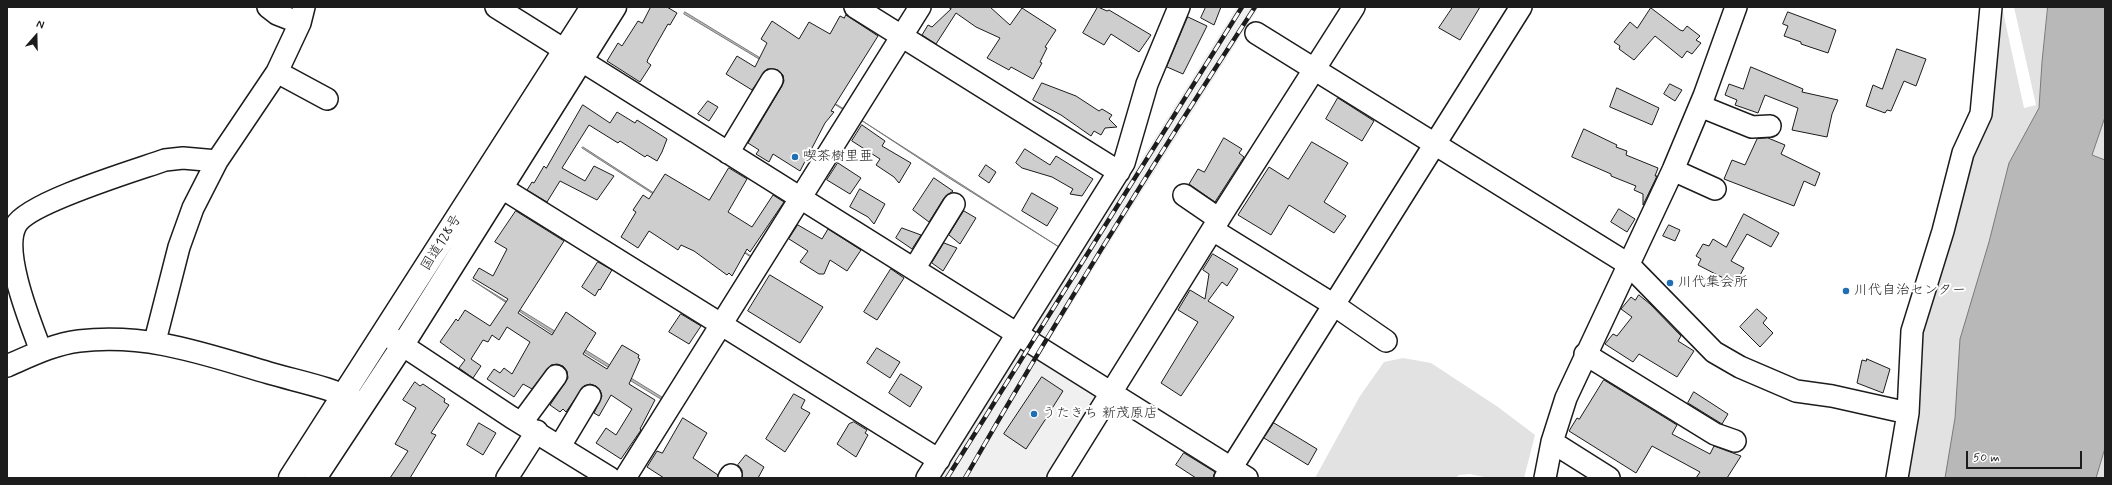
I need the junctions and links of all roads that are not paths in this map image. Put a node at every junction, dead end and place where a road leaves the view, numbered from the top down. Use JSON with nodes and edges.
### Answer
{"nodes":[{"id":1,"x":268,"y":7,"type":"edge"},
{"id":2,"x":496,"y":7,"type":"edge"},
{"id":3,"x":592,"y":7,"type":"edge"},
{"id":4,"x":615,"y":7,"type":"edge"},
{"id":5,"x":855,"y":7,"type":"edge"},
{"id":6,"x":920,"y":7,"type":"edge"},
{"id":7,"x":1179,"y":7,"type":"edge"},
{"id":8,"x":1354,"y":7,"type":"edge"},
{"id":9,"x":1521,"y":7,"type":"edge"},
{"id":10,"x":1736,"y":7,"type":"edge"},
{"id":11,"x":1991,"y":7,"type":"edge"},
{"id":12,"x":302,"y":15,"type":"edge"},
{"id":13,"x":1256,"y":33,"type":"dead end"},
{"id":14,"x":902,"y":36,"type":"junction"},
{"id":15,"x":572,"y":56,"type":"junction"},
{"id":16,"x":1315,"y":70,"type":"junction"},
{"id":17,"x":277,"y":72,"type":"junction"},
{"id":18,"x":772,"y":80,"type":"dead end"},
{"id":19,"x":327,"y":98,"type":"dead end"},
{"id":20,"x":1700,"y":106,"type":"junction"},
{"id":21,"x":1770,"y":126,"type":"dead end"},
{"id":22,"x":1435,"y":144,"type":"junction"},
{"id":23,"x":728,"y":153,"type":"junction"},
{"id":24,"x":217,"y":161,"type":"junction"},
{"id":25,"x":1673,"y":170,"type":"junction"},
{"id":26,"x":1119,"y":172,"type":"junction"},
{"id":27,"x":493,"y":182,"type":"junction"},
{"id":28,"x":1715,"y":189,"type":"dead end"},
{"id":29,"x":1184,"y":195,"type":"dead end"},
{"id":30,"x":800,"y":198,"type":"junction"},
{"id":31,"x":954,"y":204,"type":"dead end"},
{"id":32,"x":1216,"y":224,"type":"junction"},
{"id":33,"x":1628,"y":264,"type":"junction"},
{"id":34,"x":914,"y":269,"type":"junction"},
{"id":35,"x":11,"y":272,"type":"edge"},
{"id":36,"x":1334,"y":305,"type":"junction"},
{"id":37,"x":721,"y":324,"type":"junction"},
{"id":38,"x":384,"y":333,"type":"junction"},
{"id":39,"x":1016,"y":334,"type":"junction"},
{"id":40,"x":155,"y":341,"type":"junction"},
{"id":41,"x":1386,"y":341,"type":"dead end"},
{"id":42,"x":402,"y":346,"type":"junction"},
{"id":43,"x":41,"y":351,"type":"junction"},
{"id":44,"x":1586,"y":354,"type":"junction"},
{"id":45,"x":7,"y":366,"type":"edge"},
{"id":46,"x":556,"y":376,"type":"dead end"},
{"id":47,"x":1110,"y":393,"type":"junction"},
{"id":48,"x":343,"y":394,"type":"junction"},
{"id":49,"x":590,"y":396,"type":"dead end"},
{"id":50,"x":362,"y":405,"type":"junction"},
{"id":51,"x":1908,"y":413,"type":"junction"},
{"id":52,"x":529,"y":427,"type":"junction"},
{"id":53,"x":1552,"y":442,"type":"junction"},
{"id":54,"x":1735,"y":442,"type":"dead end"},
{"id":55,"x":560,"y":446,"type":"junction"},
{"id":56,"x":939,"y":460,"type":"junction"},
{"id":57,"x":1234,"y":475,"type":"edge"},
{"id":58,"x":290,"y":478,"type":"edge"},
{"id":59,"x":315,"y":478,"type":"edge"},
{"id":60,"x":507,"y":478,"type":"edge"},
{"id":61,"x":610,"y":478,"type":"edge"},
{"id":62,"x":626,"y":478,"type":"edge"},
{"id":63,"x":927,"y":478,"type":"edge"},
{"id":64,"x":1058,"y":478,"type":"edge"},
{"id":65,"x":1545,"y":478,"type":"edge"},
{"id":66,"x":1609,"y":478,"type":"edge"},
{"id":67,"x":1897,"y":478,"type":"edge"}],
"edges":[{"from":1,"to":12,"type":"street"},
{"from":2,"to":15,"type":"street"},
{"from":3,"to":15,"type":"highway","name":"国道128号"},
{"from":4,"to":15,"type":"highway","name":"国道128号"},
{"from":5,"to":14,"type":"street"},
{"from":6,"to":14,"type":"street"},
{"from":7,"to":26,"type":"street"},
{"from":8,"to":16,"type":"street"},
{"from":9,"to":22,"type":"street"},
{"from":10,"to":20,"type":"street"},
{"from":11,"to":51,"type":"street"},
{"from":12,"to":17,"type":"street"},
{"from":13,"to":16,"type":"street"},
{"from":14,"to":26,"type":"street"},
{"from":14,"to":30,"type":"street"},
{"from":15,"to":23,"type":"street"},
{"from":15,"to":27,"type":"highway","name":"国道128号"},
{"from":16,"to":22,"type":"street"},
{"from":16,"to":32,"type":"street"},
{"from":17,"to":19,"type":"street"},
{"from":17,"to":24,"type":"street"},
{"from":18,"to":23,"type":"street"},
{"from":20,"to":21,"type":"street"},
{"from":20,"to":25,"type":"street"},
{"from":22,"to":33,"type":"street"},
{"from":22,"to":36,"type":"street"},
{"from":23,"to":30,"type":"street"},
{"from":24,"to":35,"type":"street"},
{"from":24,"to":40,"type":"street"},
{"from":25,"to":28,"type":"street"},
{"from":25,"to":33,"type":"street"},
{"from":26,"to":39,"type":"street"},
{"from":27,"to":37,"type":"street"},
{"from":27,"to":38,"type":"highway","name":"国道128号"},
{"from":27,"to":42,"type":"highway","name":"国道128号"},
{"from":29,"to":32,"type":"street"},
{"from":30,"to":34,"type":"street"},
{"from":30,"to":37,"type":"street"},
{"from":31,"to":34,"type":"street"},
{"from":32,"to":36,"type":"street"},
{"from":32,"to":47,"type":"street"},
{"from":33,"to":44,"type":"street"},
{"from":33,"to":51,"type":"street"},
{"from":34,"to":39,"type":"street"},
{"from":35,"to":43,"type":"street"},
{"from":36,"to":41,"type":"street"},
{"from":36,"to":57,"type":"street"},
{"from":37,"to":56,"type":"street"},
{"from":37,"to":62,"type":"street"},
{"from":38,"to":42,"type":"street"},
{"from":38,"to":48,"type":"highway","name":"国道128号"},
{"from":39,"to":47,"type":"street"},
{"from":39,"to":56,"type":"street"},
{"from":40,"to":43,"type":"street"},
{"from":40,"to":48,"type":"street"},
{"from":42,"to":50,"type":"highway","name":"国道128号"},
{"from":42,"to":52,"type":"street"},
{"from":43,"to":45,"type":"street"},
{"from":44,"to":53,"type":"street"},
{"from":44,"to":54,"type":"street"},
{"from":46,"to":52,"type":"street"},
{"from":47,"to":57,"type":"street"},
{"from":47,"to":64,"type":"street"},
{"from":48,"to":50,"type":"street"},
{"from":48,"to":58,"type":"highway","name":"国道128号"},
{"from":49,"to":55,"type":"street"},
{"from":50,"to":59,"type":"highway","name":"国道128号"},
{"from":51,"to":67,"type":"street"},
{"from":52,"to":55,"type":"street"},
{"from":52,"to":60,"type":"street"},
{"from":53,"to":65,"type":"street"},
{"from":53,"to":66,"type":"street"},
{"from":55,"to":61,"type":"street"},
{"from":56,"to":63,"type":"street"}]}
